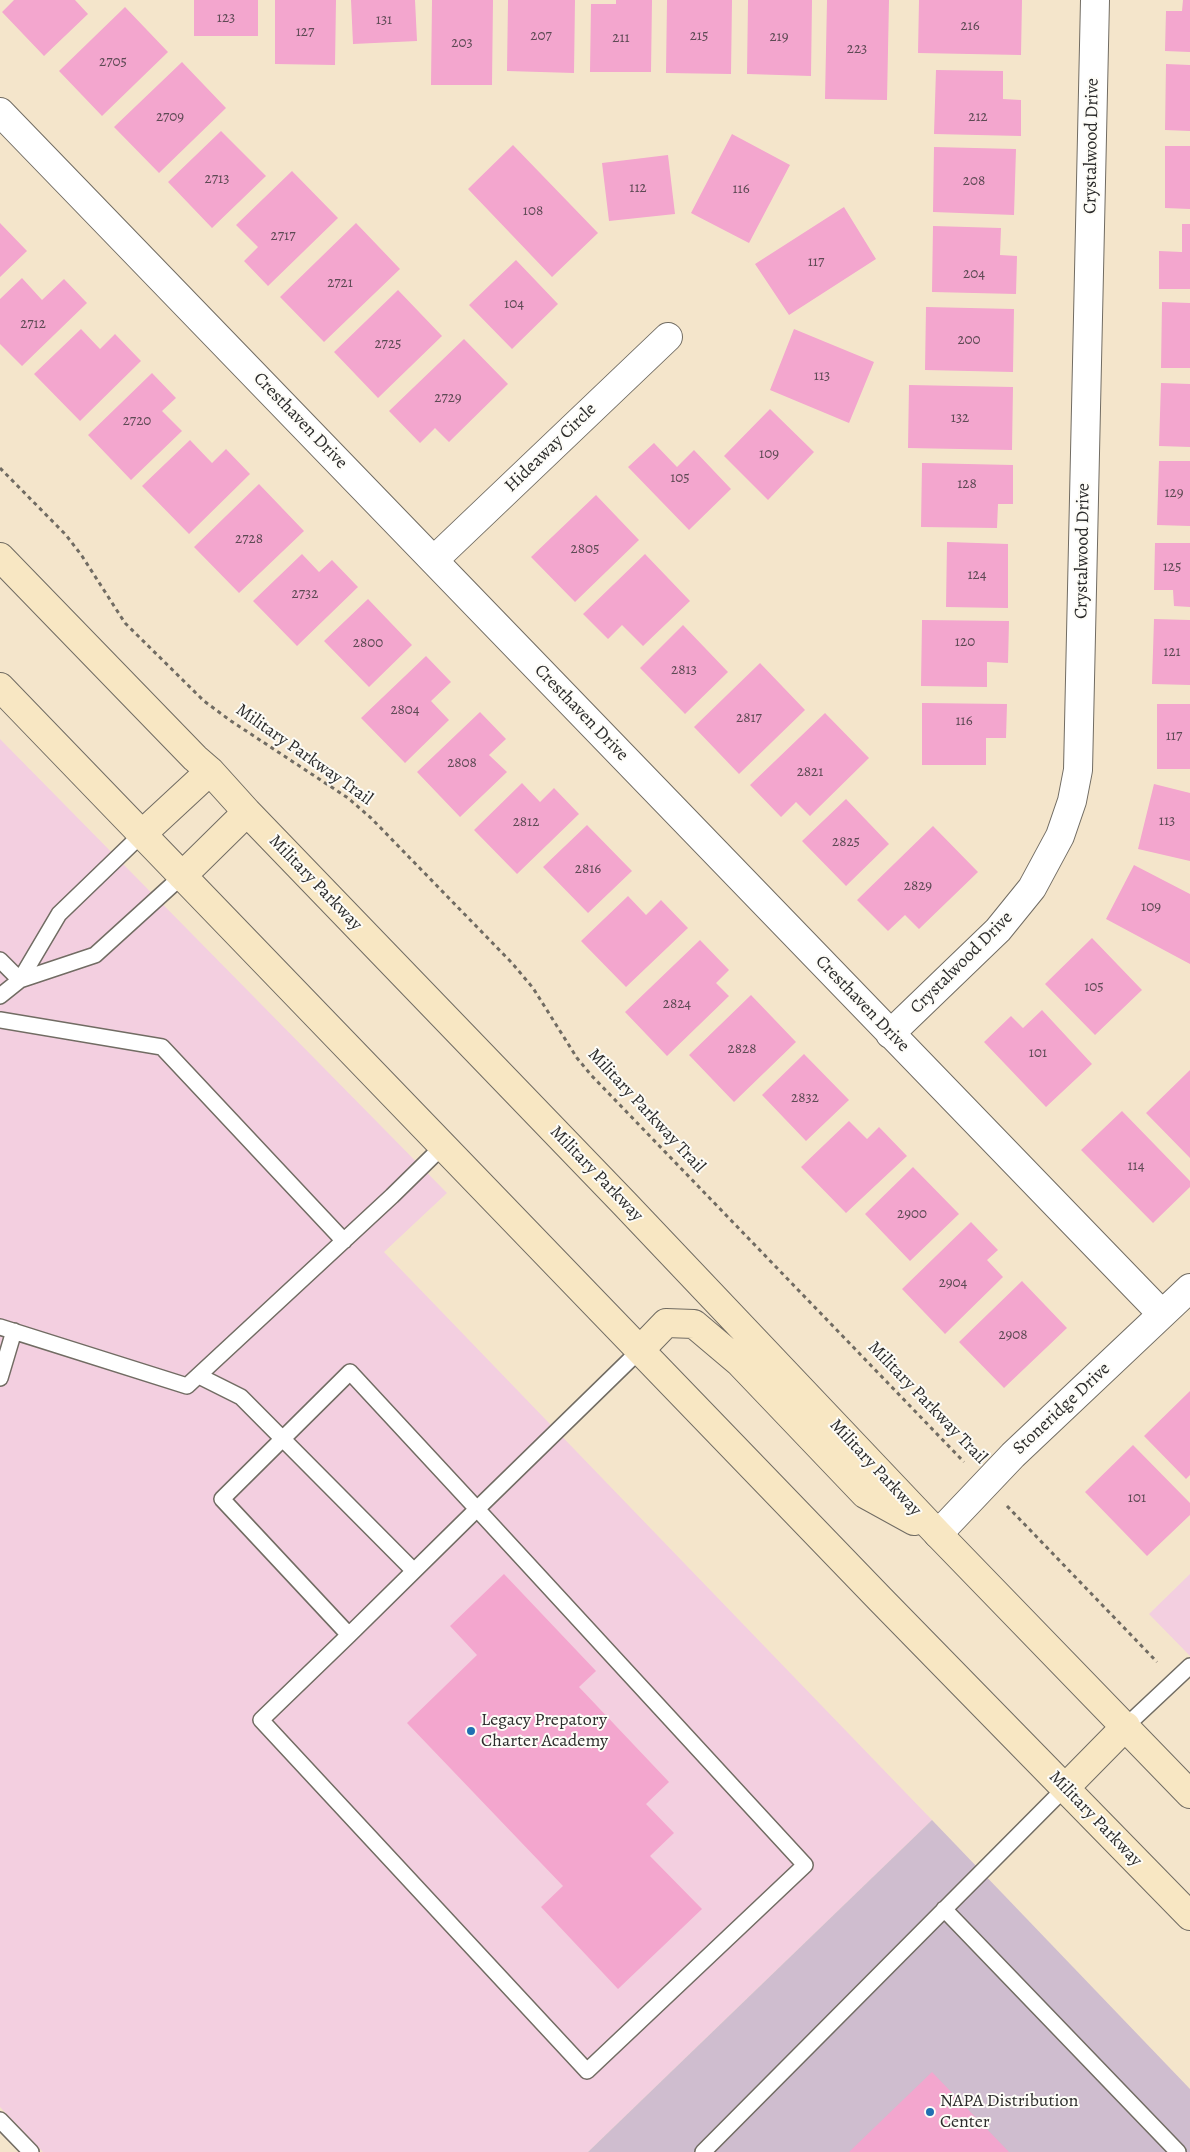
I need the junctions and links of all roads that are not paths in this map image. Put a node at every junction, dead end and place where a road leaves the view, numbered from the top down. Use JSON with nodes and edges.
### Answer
{"nodes":[{"id":1,"x":1095,"y":0,"type":"edge"},
{"id":2,"x":0,"y":112,"type":"edge"},
{"id":3,"x":668,"y":337,"type":"dead end"},
{"id":4,"x":0,"y":557,"type":"edge"},
{"id":5,"x":434,"y":560,"type":"junction"},
{"id":6,"x":0,"y":687,"type":"edge"},
{"id":7,"x":210,"y":771,"type":"junction"},
{"id":8,"x":247,"y":812,"type":"junction"},
{"id":9,"x":142,"y":834,"type":"junction"},
{"id":10,"x":182,"y":876,"type":"junction"},
{"id":11,"x":0,"y":960,"type":"edge"},
{"id":12,"x":20,"y":980,"type":"junction"},
{"id":13,"x":0,"y":996,"type":"edge"},
{"id":14,"x":0,"y":1020,"type":"edge"},
{"id":15,"x":890,"y":1034,"type":"junction"},
{"id":16,"x":443,"y":1146,"type":"junction"},
{"id":17,"x":344,"y":1241,"type":"junction"},
{"id":18,"x":1190,"y":1288,"type":"edge"},
{"id":19,"x":1162,"y":1314,"type":"junction"},
{"id":20,"x":7,"y":1329,"type":"edge"},
{"id":21,"x":640,"y":1350,"type":"junction"},
{"id":22,"x":199,"y":1376,"type":"junction"},
{"id":23,"x":0,"y":1378,"type":"edge"},
{"id":24,"x":283,"y":1439,"type":"junction"},
{"id":25,"x":477,"y":1509,"type":"junction"},
{"id":26,"x":938,"y":1534,"type":"junction"},
{"id":27,"x":414,"y":1571,"type":"junction"},
{"id":28,"x":348,"y":1635,"type":"junction"},
{"id":29,"x":1190,"y":1666,"type":"edge"},
{"id":30,"x":1126,"y":1726,"type":"junction"},
{"id":31,"x":1065,"y":1788,"type":"junction"},
{"id":32,"x":1190,"y":1794,"type":"edge"},
{"id":33,"x":944,"y":1909,"type":"junction"},
{"id":34,"x":1190,"y":1916,"type":"edge"},
{"id":35,"x":0,"y":2120,"type":"edge"},
{"id":36,"x":31,"y":2152,"type":"edge"},
{"id":37,"x":703,"y":2152,"type":"edge"},
{"id":38,"x":1178,"y":2152,"type":"edge"}],
"edges":[{"from":1,"to":15,"type":"street","name":"Crystalwood Drive"},
{"from":2,"to":5,"type":"street","name":"Cresthaven Drive"},
{"from":3,"to":5,"type":"street","name":"Hideaway Circle"},
{"from":4,"to":7,"type":"main road","name":"Military Parkway"},
{"from":5,"to":15,"type":"street","name":"Cresthaven Drive"},
{"from":6,"to":9,"type":"main road","name":"Military Parkway"},
{"from":7,"to":8,"type":"main road","name":"Military Parkway"},
{"from":7,"to":9,"type":"main road"},
{"from":8,"to":10,"type":"main road"},
{"from":8,"to":26,"type":"main road","name":"Military Parkway"},
{"from":9,"to":10,"type":"main road","name":"Military Parkway"},
{"from":9,"to":12,"type":"lane"},
{"from":10,"to":12,"type":"lane"},
{"from":10,"to":16,"type":"main road","name":"Military Parkway"},
{"from":11,"to":12,"type":"lane"},
{"from":12,"to":13,"type":"lane"},
{"from":14,"to":17,"type":"lane"},
{"from":15,"to":19,"type":"street","name":"Cresthaven Drive"},
{"from":16,"to":17,"type":"lane"},
{"from":16,"to":21,"type":"main road","name":"Military Parkway"},
{"from":17,"to":22,"type":"lane"},
{"from":18,"to":19,"type":"street","name":"Stoneridge Drive"},
{"from":19,"to":26,"type":"street","name":"Stoneridge Drive"},
{"from":20,"to":22,"type":"lane"},
{"from":20,"to":23,"type":"lane"},
{"from":21,"to":25,"type":"lane"},
{"from":21,"to":26,"type":"main road"},
{"from":21,"to":31,"type":"main road","name":"Military Parkway"},
{"from":22,"to":24,"type":"lane"},
{"from":24,"to":25,"type":"lane"},
{"from":24,"to":27,"type":"lane"},
{"from":24,"to":28,"type":"lane"},
{"from":25,"to":27,"type":"lane"},
{"from":25,"to":28,"type":"lane"},
{"from":26,"to":30,"type":"main road","name":"Military Parkway"},
{"from":27,"to":28,"type":"lane"},
{"from":29,"to":30,"type":"lane"},
{"from":30,"to":31,"type":"main road"},
{"from":30,"to":32,"type":"main road","name":"Military Parkway"},
{"from":31,"to":33,"type":"lane"},
{"from":31,"to":34,"type":"main road","name":"Military Parkway"},
{"from":33,"to":37,"type":"lane"},
{"from":33,"to":38,"type":"lane"},
{"from":35,"to":36,"type":"lane"}]}
